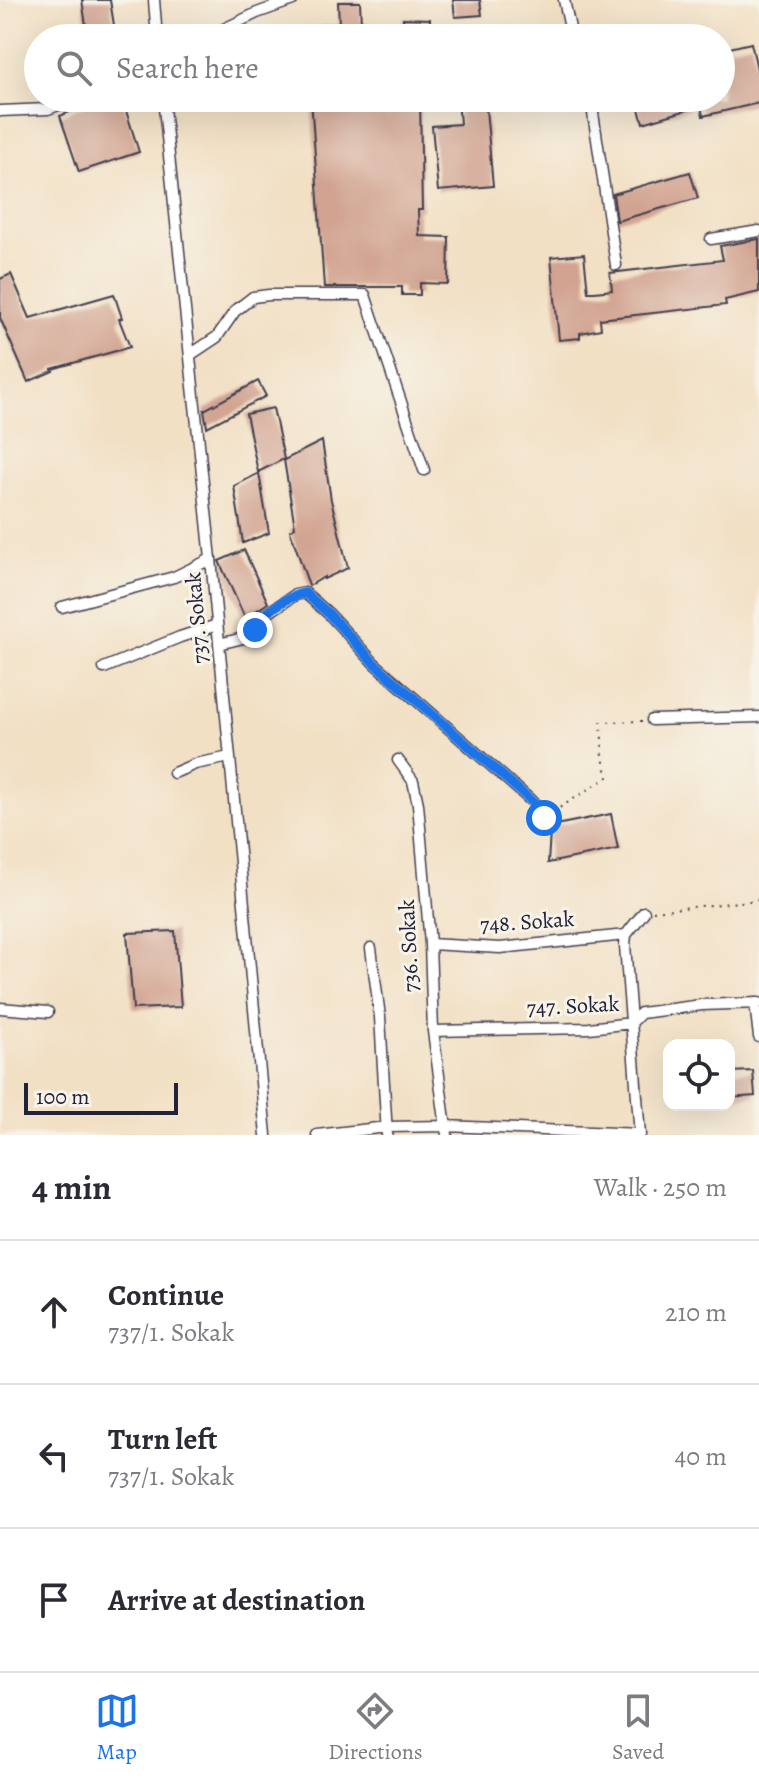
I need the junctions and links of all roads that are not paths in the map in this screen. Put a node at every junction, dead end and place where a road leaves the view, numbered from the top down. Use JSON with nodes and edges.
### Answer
{"nodes":[{"id":1,"x":154,"y":0,"type":"edge"},
{"id":2,"x":293,"y":0,"type":"edge"},
{"id":3,"x":564,"y":0,"type":"edge"},
{"id":4,"x":156,"y":24,"type":"edge"},
{"id":5,"x":234,"y":24,"type":"edge"},
{"id":6,"x":569,"y":24,"type":"edge"},
{"id":7,"x":24,"y":110,"type":"edge"},
{"id":8,"x":0,"y":111,"type":"edge"},
{"id":9,"x":164,"y":112,"type":"edge"},
{"id":10,"x":593,"y":112,"type":"edge"},
{"id":11,"x":759,"y":231,"type":"edge"},
{"id":12,"x":711,"y":239,"type":"dead end"},
{"id":13,"x":616,"y":265,"type":"dead end"},
{"id":14,"x":190,"y":355,"type":"junction"},
{"id":15,"x":424,"y":470,"type":"dead end"},
{"id":16,"x":211,"y":559,"type":"junction"},
{"id":17,"x":62,"y":607,"type":"dead end"},
{"id":18,"x":217,"y":625,"type":"junction"},
{"id":19,"x":219,"y":644,"type":"junction"},
{"id":20,"x":104,"y":668,"type":"dead end"},
{"id":21,"x":759,"y":717,"type":"edge"},
{"id":22,"x":652,"y":720,"type":"road end"},
{"id":23,"x":230,"y":757,"type":"junction"},
{"id":24,"x":398,"y":760,"type":"dead end"},
{"id":25,"x":174,"y":773,"type":"dead end"},
{"id":26,"x":546,"y":821,"type":"road end"},
{"id":27,"x":644,"y":912,"type":"road end"},
{"id":28,"x":626,"y":935,"type":"junction"},
{"id":29,"x":430,"y":944,"type":"junction"},
{"id":30,"x":371,"y":948,"type":"dead end"},
{"id":31,"x":757,"y":1003,"type":"edge"},
{"id":32,"x":0,"y":1008,"type":"edge"},
{"id":33,"x":48,"y":1012,"type":"dead end"},
{"id":34,"x":631,"y":1023,"type":"junction"},
{"id":35,"x":433,"y":1031,"type":"junction"},
{"id":36,"x":759,"y":1037,"type":"edge"},
{"id":37,"x":446,"y":1130,"type":"edge"},
{"id":38,"x":387,"y":1131,"type":"edge"},
{"id":39,"x":555,"y":1133,"type":"edge"},
{"id":40,"x":640,"y":1134,"type":"edge"},
{"id":41,"x":266,"y":1135,"type":"edge"},
{"id":42,"x":317,"y":1135,"type":"edge"}],
"edges":[{"from":1,"to":4,"type":"street"},
{"from":2,"to":5,"type":"street"},
{"from":3,"to":6,"type":"street"},
{"from":7,"to":8,"type":"street"},
{"from":9,"to":14,"type":"street","name":"737. Sokak"},
{"from":10,"to":13,"type":"street"},
{"from":11,"to":12,"type":"street"},
{"from":14,"to":15,"type":"street"},
{"from":14,"to":16,"type":"street","name":"737. Sokak"},
{"from":16,"to":17,"type":"street"},
{"from":16,"to":18,"type":"street","name":"737. Sokak"},
{"from":18,"to":19,"type":"street","name":"737. Sokak"},
{"from":18,"to":20,"type":"street"},
{"from":19,"to":23,"type":"street","name":"737. Sokak"},
{"from":19,"to":26,"type":"street"},
{"from":21,"to":22,"type":"street"},
{"from":23,"to":25,"type":"street"},
{"from":23,"to":41,"type":"street","name":"737. Sokak"},
{"from":24,"to":29,"type":"street","name":"736. Sokak"},
{"from":27,"to":28,"type":"street"},
{"from":28,"to":29,"type":"street","name":"748. Sokak"},
{"from":28,"to":34,"type":"street"},
{"from":29,"to":35,"type":"street","name":"736. Sokak"},
{"from":30,"to":38,"type":"street"},
{"from":31,"to":34,"type":"street","name":"747. Sokak"},
{"from":31,"to":36,"type":"street"},
{"from":32,"to":33,"type":"street"},
{"from":34,"to":35,"type":"street","name":"747. Sokak"},
{"from":34,"to":40,"type":"street"},
{"from":35,"to":37,"type":"street","name":"736. Sokak"},
{"from":37,"to":38,"type":"street"},
{"from":37,"to":39,"type":"street"},
{"from":38,"to":42,"type":"street"},
{"from":39,"to":40,"type":"street"}]}
